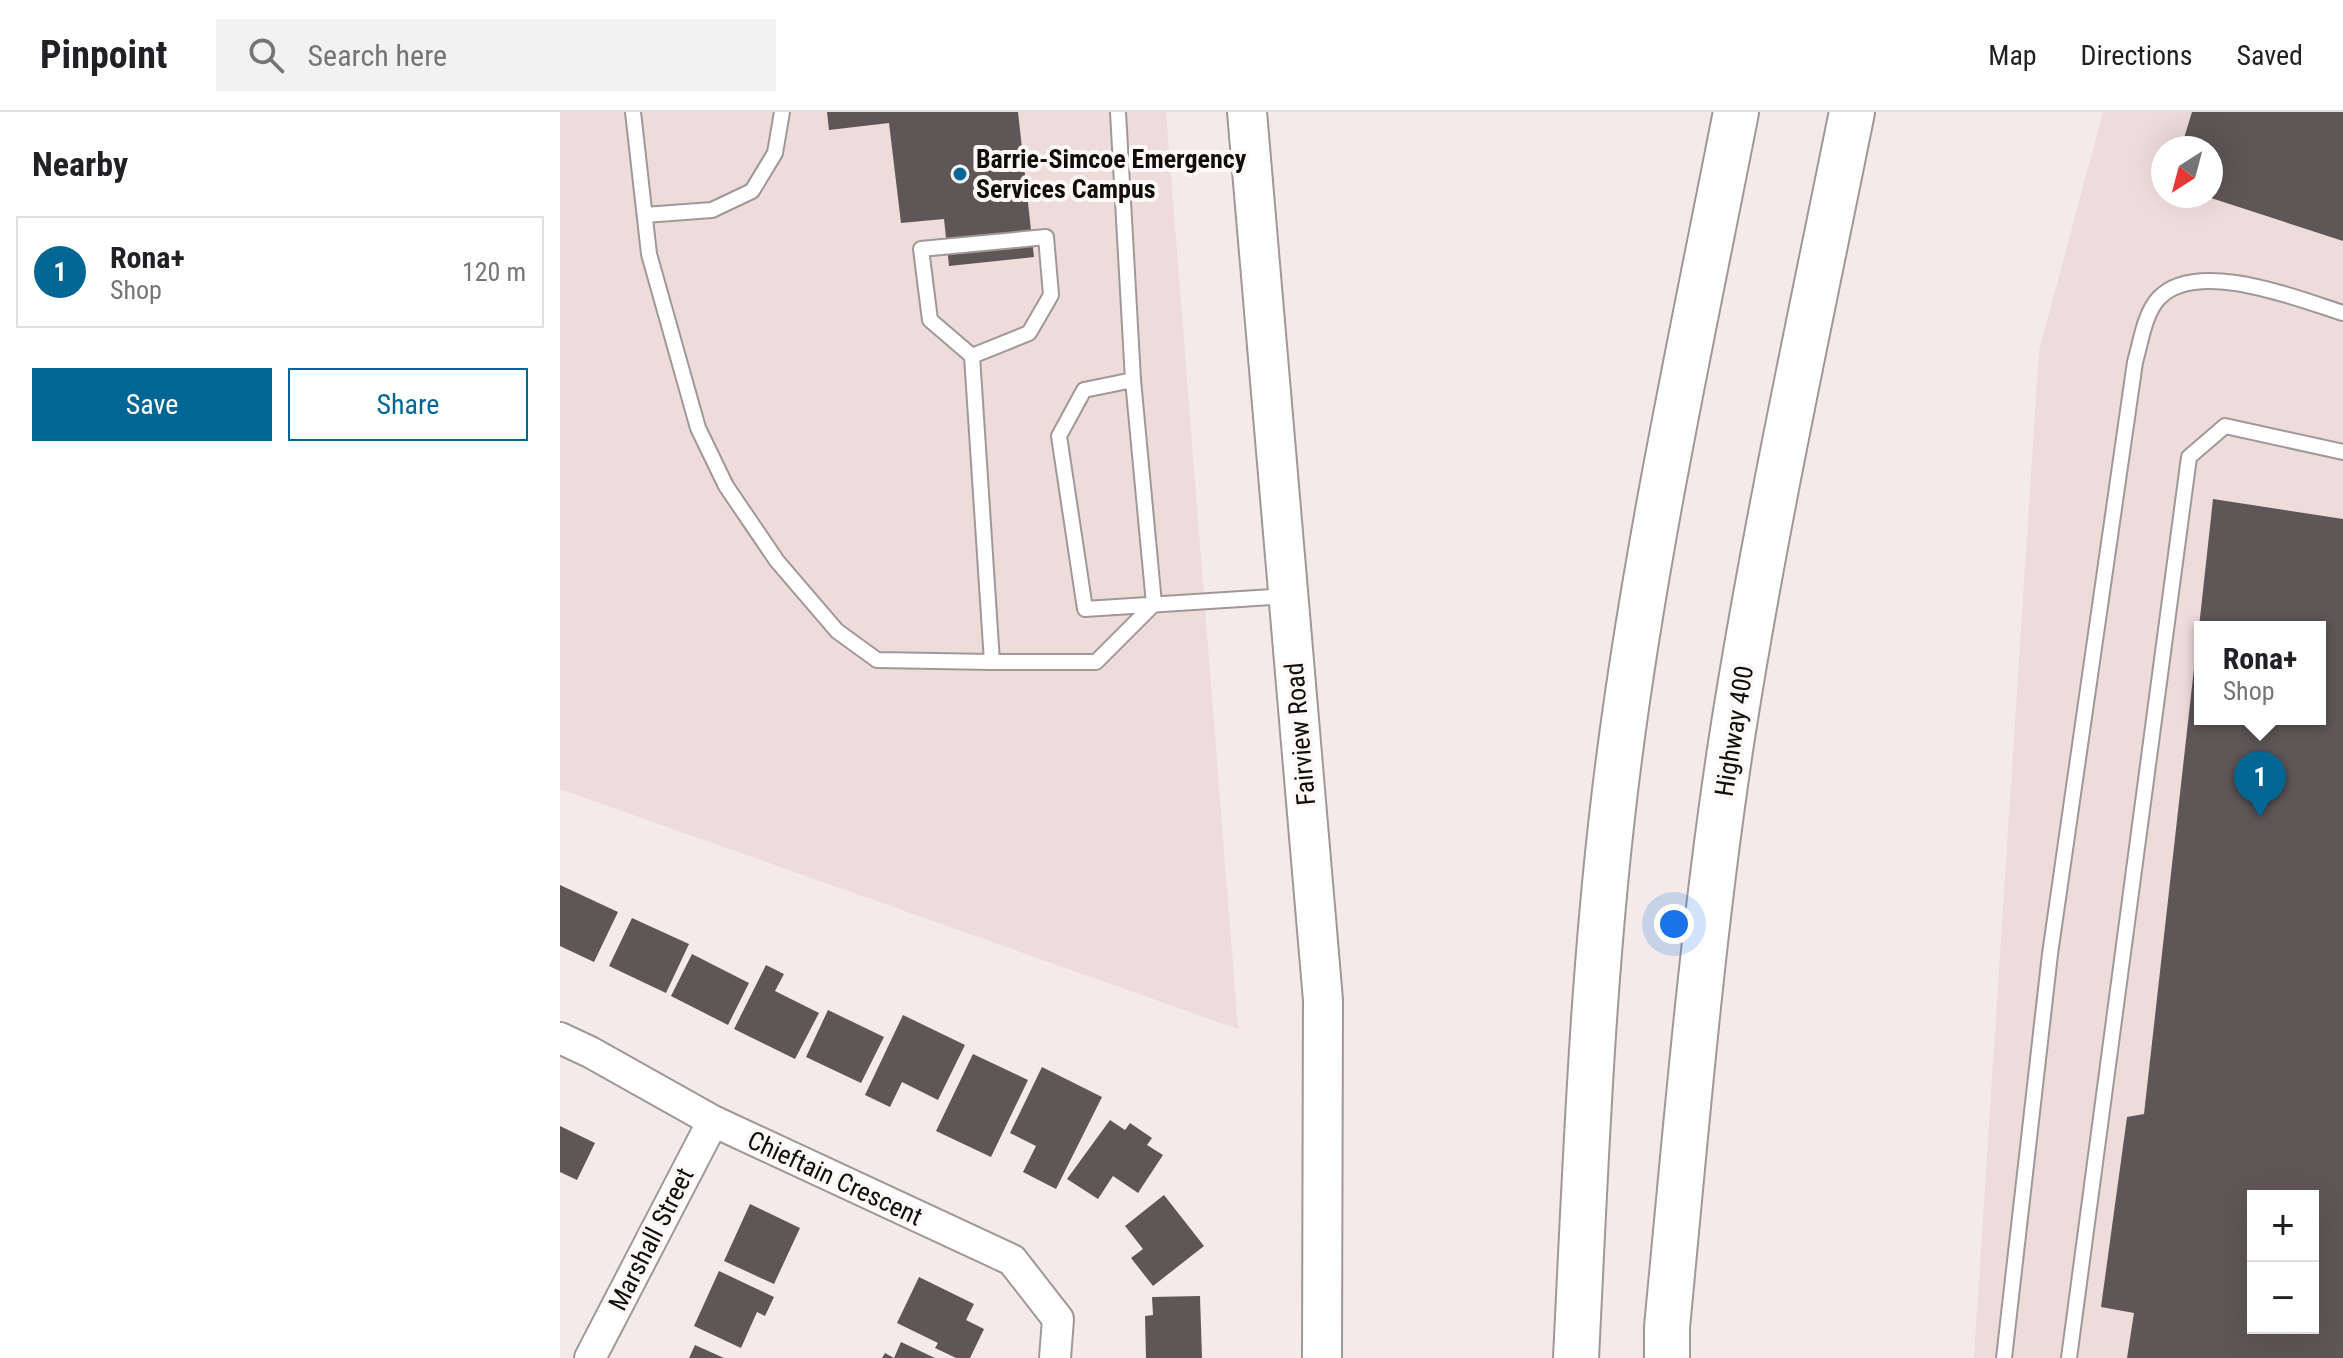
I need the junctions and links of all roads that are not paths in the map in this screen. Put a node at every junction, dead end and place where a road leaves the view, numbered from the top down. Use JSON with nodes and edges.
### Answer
{"nodes":[{"id":1,"x":633,"y":112,"type":"edge"},
{"id":2,"x":782,"y":112,"type":"edge"},
{"id":3,"x":1118,"y":112,"type":"edge"},
{"id":4,"x":1247,"y":112,"type":"edge"},
{"id":5,"x":1736,"y":112,"type":"edge"},
{"id":6,"x":1852,"y":112,"type":"edge"},
{"id":7,"x":645,"y":215,"type":"junction"},
{"id":8,"x":2343,"y":313,"type":"edge"},
{"id":9,"x":972,"y":356,"type":"junction"},
{"id":10,"x":1133,"y":380,"type":"junction"},
{"id":11,"x":2343,"y":452,"type":"edge"},
{"id":12,"x":1288,"y":596,"type":"junction"},
{"id":13,"x":1154,"y":604,"type":"junction"},
{"id":14,"x":992,"y":662,"type":"junction"},
{"id":15,"x":560,"y":1038,"type":"edge"},
{"id":16,"x":713,"y":1121,"type":"junction"},
{"id":17,"x":590,"y":1358,"type":"edge"},
{"id":18,"x":1055,"y":1358,"type":"edge"},
{"id":19,"x":1322,"y":1358,"type":"edge"},
{"id":20,"x":1576,"y":1358,"type":"edge"},
{"id":21,"x":1667,"y":1358,"type":"edge"},
{"id":22,"x":2004,"y":1358,"type":"edge"},
{"id":23,"x":2069,"y":1358,"type":"edge"}],
"edges":[{"from":1,"to":7,"type":"lane"},
{"from":2,"to":7,"type":"lane"},
{"from":3,"to":10,"type":"lane"},
{"from":4,"to":12,"type":"street","name":"Fairview Road"},
{"from":5,"to":20,"type":"highway"},
{"from":6,"to":21,"type":"highway","name":"Highway 400"},
{"from":7,"to":14,"type":"lane"},
{"from":8,"to":22,"type":"lane"},
{"from":9,"to":9,"type":"lane"},
{"from":9,"to":14,"type":"lane"},
{"from":10,"to":13,"type":"lane"},
{"from":10,"to":13,"type":"lane"},
{"from":11,"to":23,"type":"lane"},
{"from":12,"to":13,"type":"lane"},
{"from":12,"to":19,"type":"street","name":"Fairview Road"},
{"from":13,"to":14,"type":"lane"},
{"from":15,"to":16,"type":"street","name":"Chieftain Crescent"},
{"from":16,"to":17,"type":"street","name":"Marshall Street"},
{"from":16,"to":18,"type":"street","name":"Chieftain Crescent"}]}
